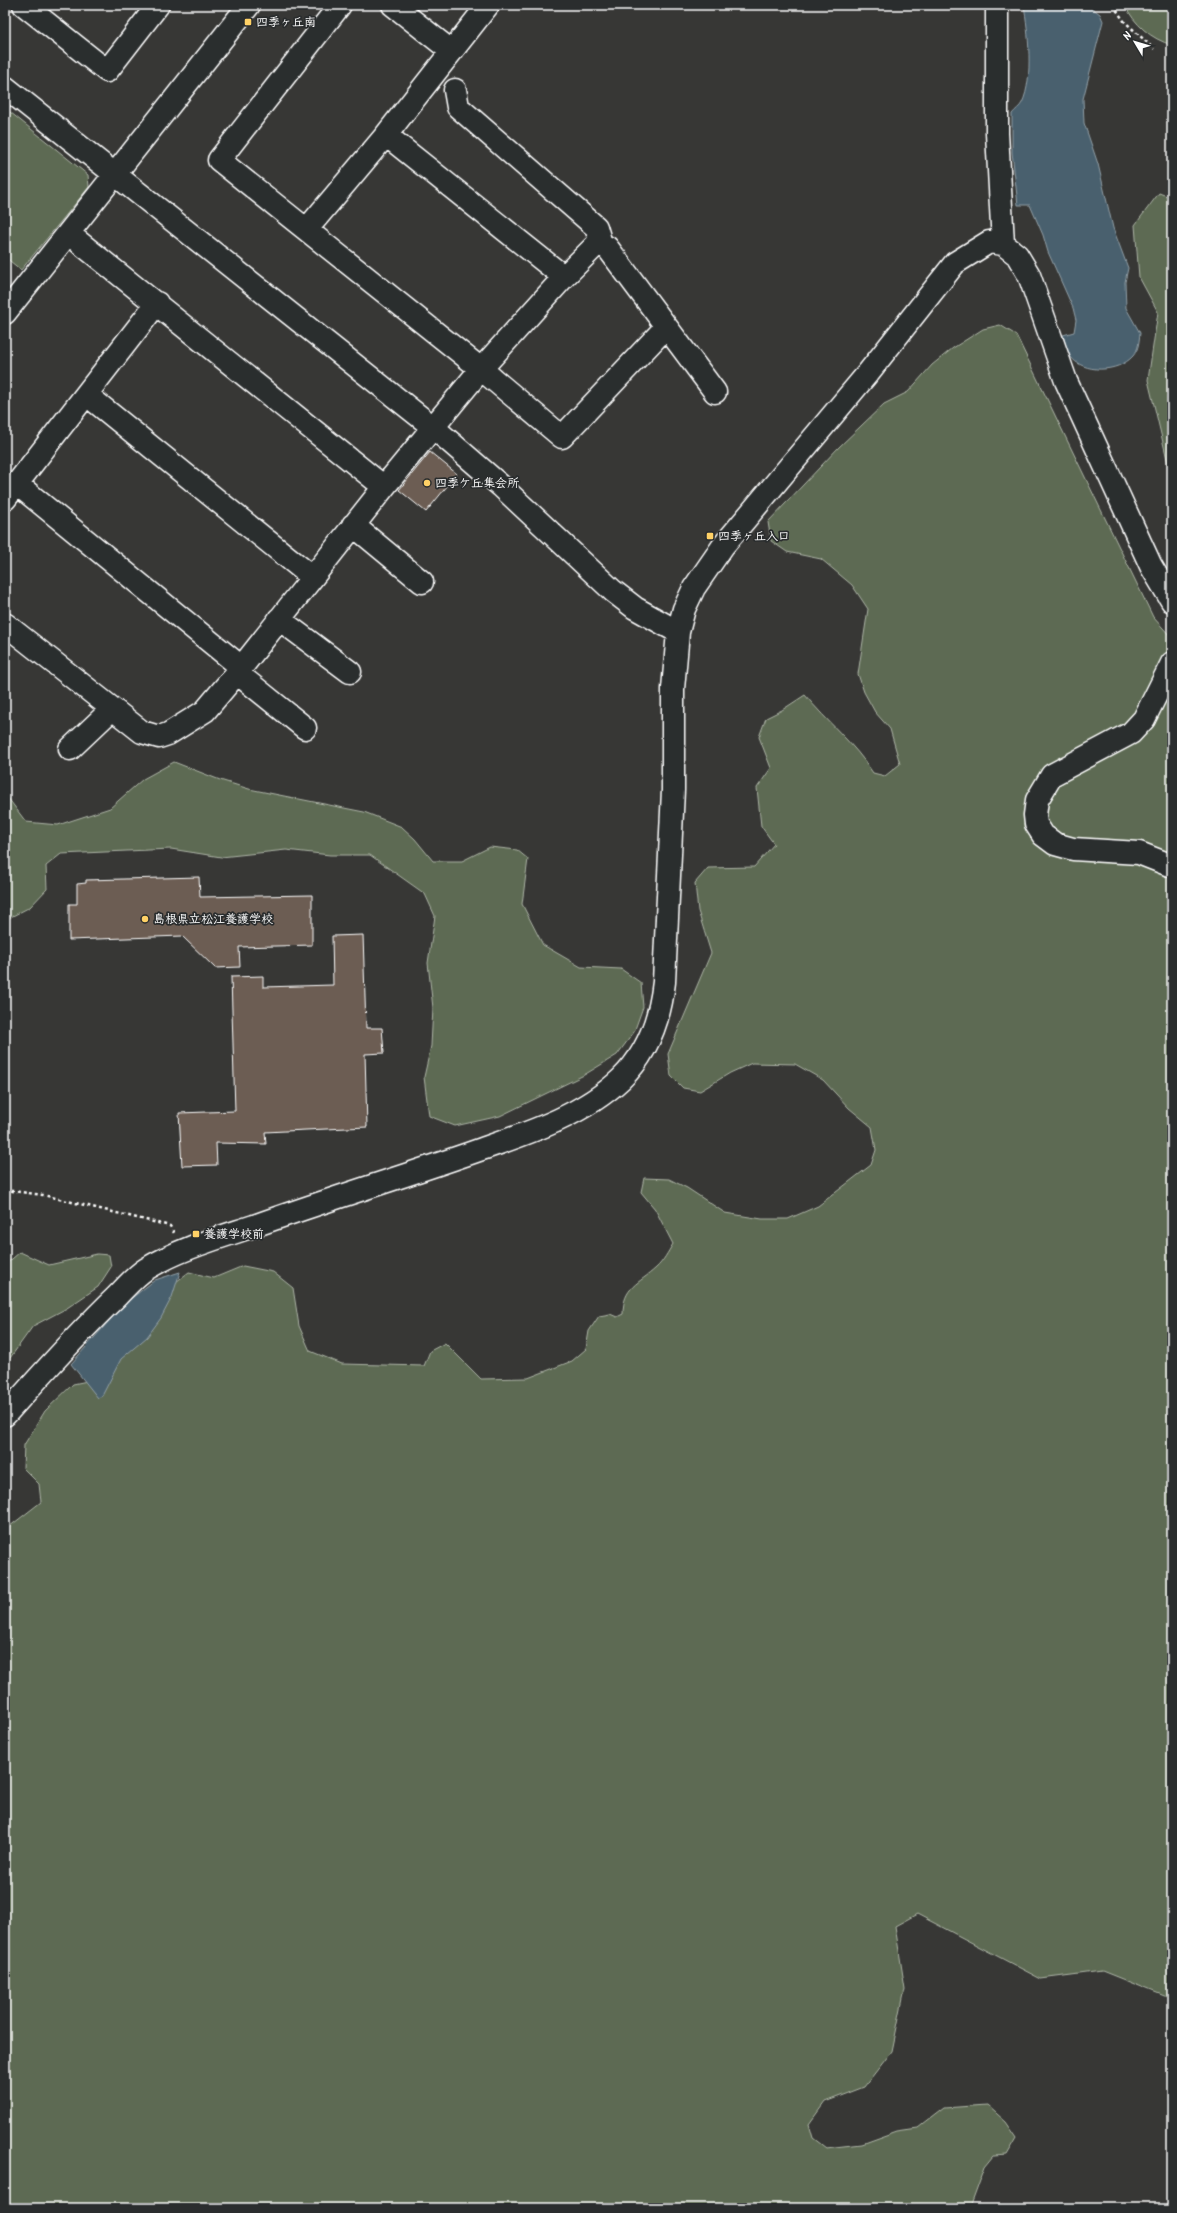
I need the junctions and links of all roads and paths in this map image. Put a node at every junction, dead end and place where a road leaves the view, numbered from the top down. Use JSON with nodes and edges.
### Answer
{"nodes":[{"id":1,"x":24,"y":5,"type":"edge"},
{"id":2,"x":158,"y":5,"type":"edge"},
{"id":3,"x":249,"y":5,"type":"edge"},
{"id":4,"x":340,"y":5,"type":"edge"},
{"id":5,"x":393,"y":5,"type":"edge"},
{"id":6,"x":488,"y":5,"type":"edge"},
{"id":7,"x":997,"y":5,"type":"edge"},
{"id":8,"x":1113,"y":5,"type":"edge"},
{"id":9,"x":1154,"y":49,"type":"dead end"},
{"id":10,"x":451,"y":51,"type":"junction"},
{"id":11,"x":5,"y":87,"type":"edge"},
{"id":12,"x":454,"y":90,"type":"dead end"},
{"id":13,"x":386,"y":135,"type":"junction"},
{"id":14,"x":115,"y":174,"type":"junction"},
{"id":15,"x":307,"y":229,"type":"junction"},
{"id":16,"x":69,"y":234,"type":"junction"},
{"id":17,"x":601,"y":244,"type":"junction"},
{"id":18,"x":1003,"y":244,"type":"junction"},
{"id":19,"x":564,"y":277,"type":"junction"},
{"id":20,"x":157,"y":303,"type":"junction"},
{"id":21,"x":5,"y":313,"type":"edge"},
{"id":22,"x":666,"y":327,"type":"junction"},
{"id":23,"x":481,"y":369,"type":"junction"},
{"id":24,"x":715,"y":392,"type":"dead end"},
{"id":25,"x":87,"y":395,"type":"junction"},
{"id":26,"x":434,"y":428,"type":"junction"},
{"id":27,"x":384,"y":486,"type":"junction"},
{"id":28,"x":11,"y":492,"type":"edge"},
{"id":29,"x":353,"y":525,"type":"junction"},
{"id":30,"x":312,"y":577,"type":"junction"},
{"id":31,"x":422,"y":582,"type":"dead end"},
{"id":32,"x":1172,"y":601,"type":"edge"},
{"id":33,"x":280,"y":619,"type":"junction"},
{"id":34,"x":5,"y":624,"type":"edge"},
{"id":35,"x":678,"y":632,"type":"junction"},
{"id":36,"x":1172,"y":663,"type":"edge"},
{"id":37,"x":239,"y":670,"type":"junction"},
{"id":38,"x":350,"y":672,"type":"dead end"},
{"id":39,"x":111,"y":710,"type":"junction"},
{"id":40,"x":305,"y":728,"type":"dead end"},
{"id":41,"x":70,"y":749,"type":"dead end"},
{"id":42,"x":1172,"y":866,"type":"edge"},
{"id":43,"x":5,"y":1190,"type":"edge"},
{"id":44,"x":183,"y":1252,"type":"junction"},
{"id":45,"x":5,"y":1415,"type":"edge"}],
"edges":[{"from":1,"to":2,"type":"street"},
{"from":3,"to":14,"type":"street"},
{"from":4,"to":15,"type":"street"},
{"from":5,"to":10,"type":"street"},
{"from":6,"to":10,"type":"street"},
{"from":7,"to":18,"type":"street"},
{"from":8,"to":9,"type":"path"},
{"from":10,"to":13,"type":"street"},
{"from":11,"to":14,"type":"street"},
{"from":12,"to":17,"type":"street"},
{"from":13,"to":15,"type":"street"},
{"from":13,"to":19,"type":"street"},
{"from":14,"to":16,"type":"street"},
{"from":14,"to":26,"type":"street"},
{"from":15,"to":23,"type":"street"},
{"from":16,"to":20,"type":"street"},
{"from":16,"to":21,"type":"street"},
{"from":17,"to":19,"type":"street"},
{"from":17,"to":22,"type":"street"},
{"from":18,"to":32,"type":"street"},
{"from":18,"to":35,"type":"street"},
{"from":19,"to":23,"type":"street"},
{"from":20,"to":25,"type":"street"},
{"from":20,"to":27,"type":"street"},
{"from":22,"to":23,"type":"street"},
{"from":22,"to":24,"type":"street"},
{"from":23,"to":26,"type":"street"},
{"from":25,"to":28,"type":"street"},
{"from":25,"to":30,"type":"street"},
{"from":26,"to":27,"type":"street"},
{"from":26,"to":35,"type":"street"},
{"from":27,"to":29,"type":"street"},
{"from":28,"to":37,"type":"street"},
{"from":29,"to":30,"type":"street"},
{"from":29,"to":31,"type":"street"},
{"from":30,"to":33,"type":"street"},
{"from":33,"to":37,"type":"street"},
{"from":33,"to":38,"type":"street"},
{"from":34,"to":39,"type":"street"},
{"from":35,"to":44,"type":"street"},
{"from":36,"to":42,"type":"street"},
{"from":37,"to":39,"type":"street"},
{"from":37,"to":40,"type":"street"},
{"from":39,"to":41,"type":"street"},
{"from":43,"to":44,"type":"path"},
{"from":44,"to":45,"type":"street"}]}
